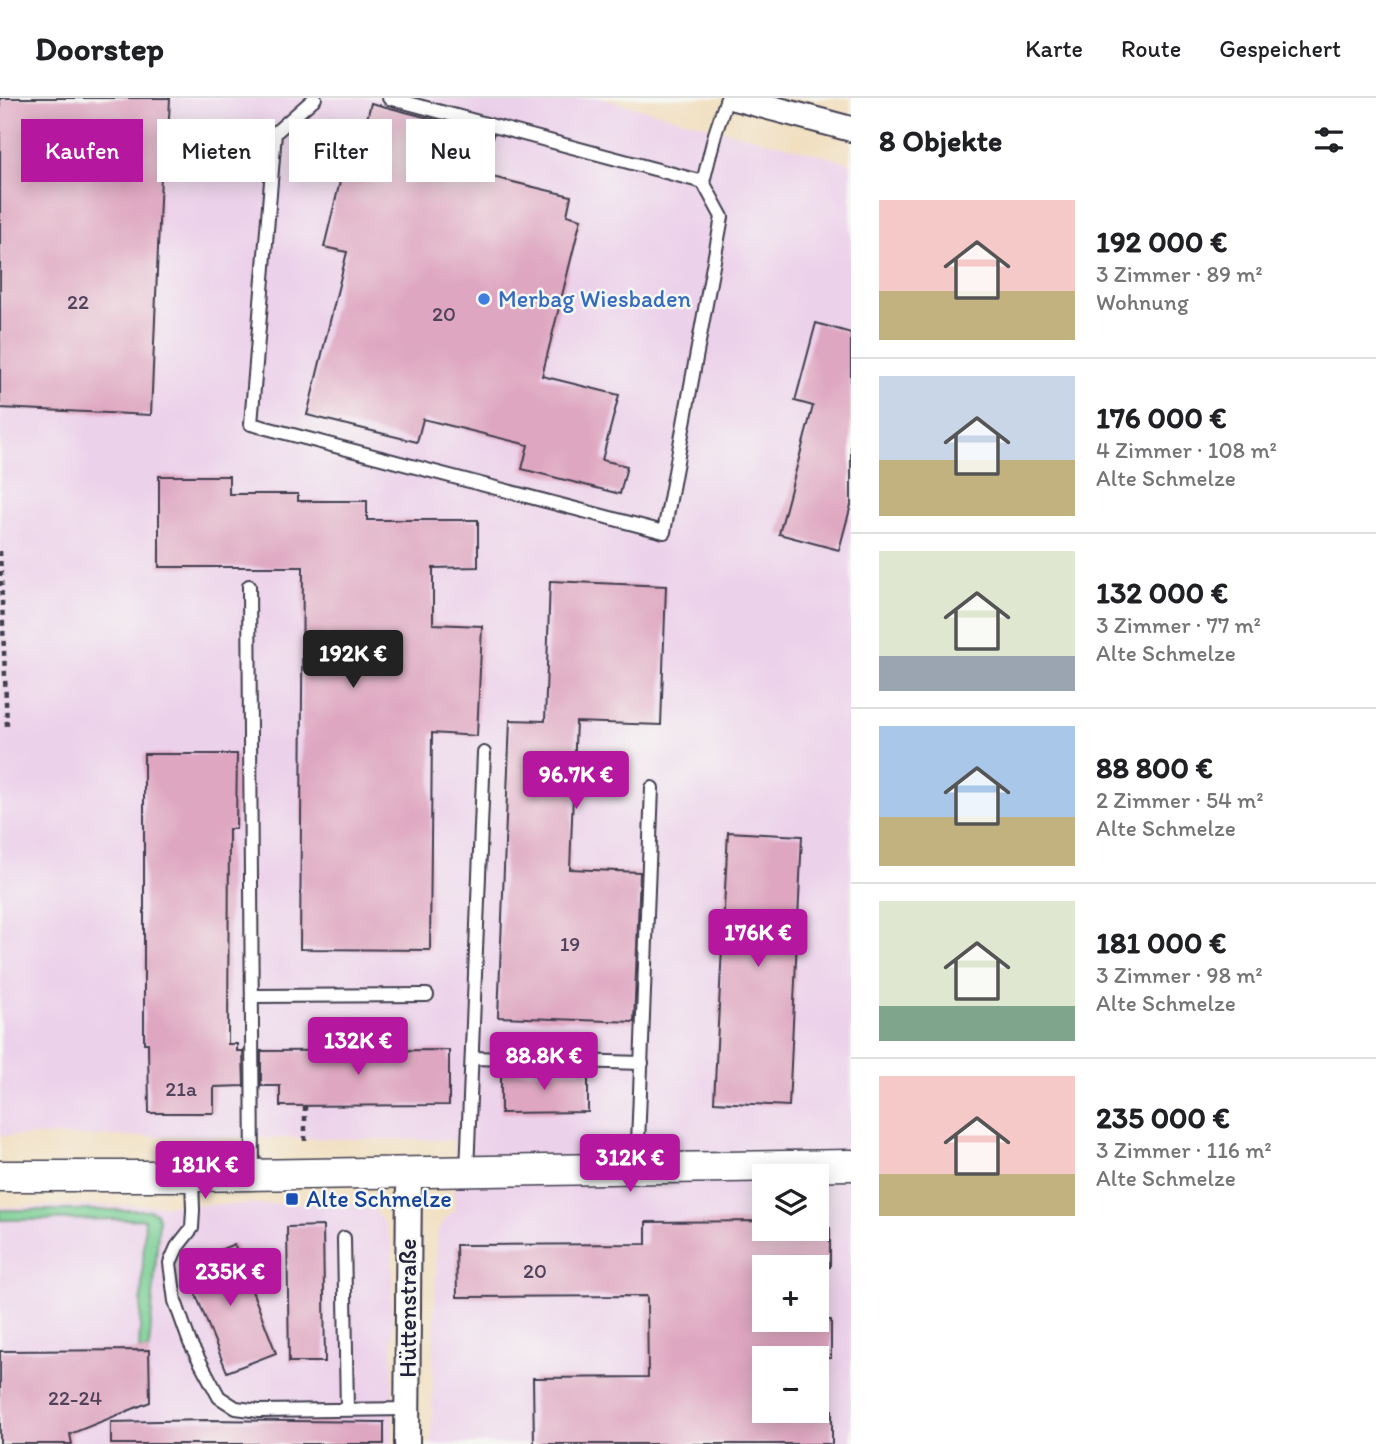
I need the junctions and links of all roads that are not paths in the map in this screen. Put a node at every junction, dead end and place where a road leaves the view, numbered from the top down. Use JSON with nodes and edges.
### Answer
{"nodes":[{"id":1,"x":316,"y":98,"type":"edge"},
{"id":2,"x":389,"y":98,"type":"edge"},
{"id":3,"x":727,"y":98,"type":"edge"},
{"id":4,"x":734,"y":98,"type":"edge"},
{"id":5,"x":851,"y":129,"type":"edge"},
{"id":6,"x":703,"y":182,"type":"junction"},
{"id":7,"x":249,"y":586,"type":"dead end"},
{"id":8,"x":484,"y":752,"type":"dead end"},
{"id":9,"x":652,"y":788,"type":"dead end"},
{"id":10,"x":427,"y":995,"type":"dead end"},
{"id":11,"x":253,"y":996,"type":"junction"},
{"id":12,"x":472,"y":1058,"type":"junction"},
{"id":13,"x":642,"y":1063,"type":"junction"},
{"id":14,"x":851,"y":1165,"type":"edge"},
{"id":15,"x":637,"y":1168,"type":"junction"},
{"id":16,"x":467,"y":1172,"type":"junction"},
{"id":17,"x":409,"y":1173,"type":"junction"},
{"id":18,"x":253,"y":1174,"type":"junction"},
{"id":19,"x":0,"y":1176,"type":"edge"},
{"id":20,"x":192,"y":1176,"type":"junction"},
{"id":21,"x":344,"y":1238,"type":"dead end"},
{"id":22,"x":408,"y":1409,"type":"junction"},
{"id":23,"x":348,"y":1410,"type":"junction"},
{"id":24,"x":407,"y":1444,"type":"edge"}],
"edges":[{"from":1,"to":6,"type":"lane"},
{"from":2,"to":6,"type":"lane"},
{"from":3,"to":6,"type":"lane"},
{"from":4,"to":5,"type":"street"},
{"from":7,"to":11,"type":"lane"},
{"from":8,"to":12,"type":"lane"},
{"from":9,"to":13,"type":"lane"},
{"from":10,"to":11,"type":"lane"},
{"from":11,"to":18,"type":"lane"},
{"from":12,"to":13,"type":"lane"},
{"from":12,"to":16,"type":"lane"},
{"from":13,"to":15,"type":"lane"},
{"from":14,"to":15,"type":"street"},
{"from":15,"to":16,"type":"street"},
{"from":16,"to":17,"type":"street"},
{"from":17,"to":18,"type":"street"},
{"from":17,"to":22,"type":"street","name":"Hüttenstraße"},
{"from":18,"to":20,"type":"street"},
{"from":19,"to":20,"type":"street"},
{"from":20,"to":23,"type":"lane"},
{"from":21,"to":23,"type":"lane"},
{"from":22,"to":23,"type":"lane"},
{"from":22,"to":24,"type":"street","name":"Hüttenstraße"}]}
